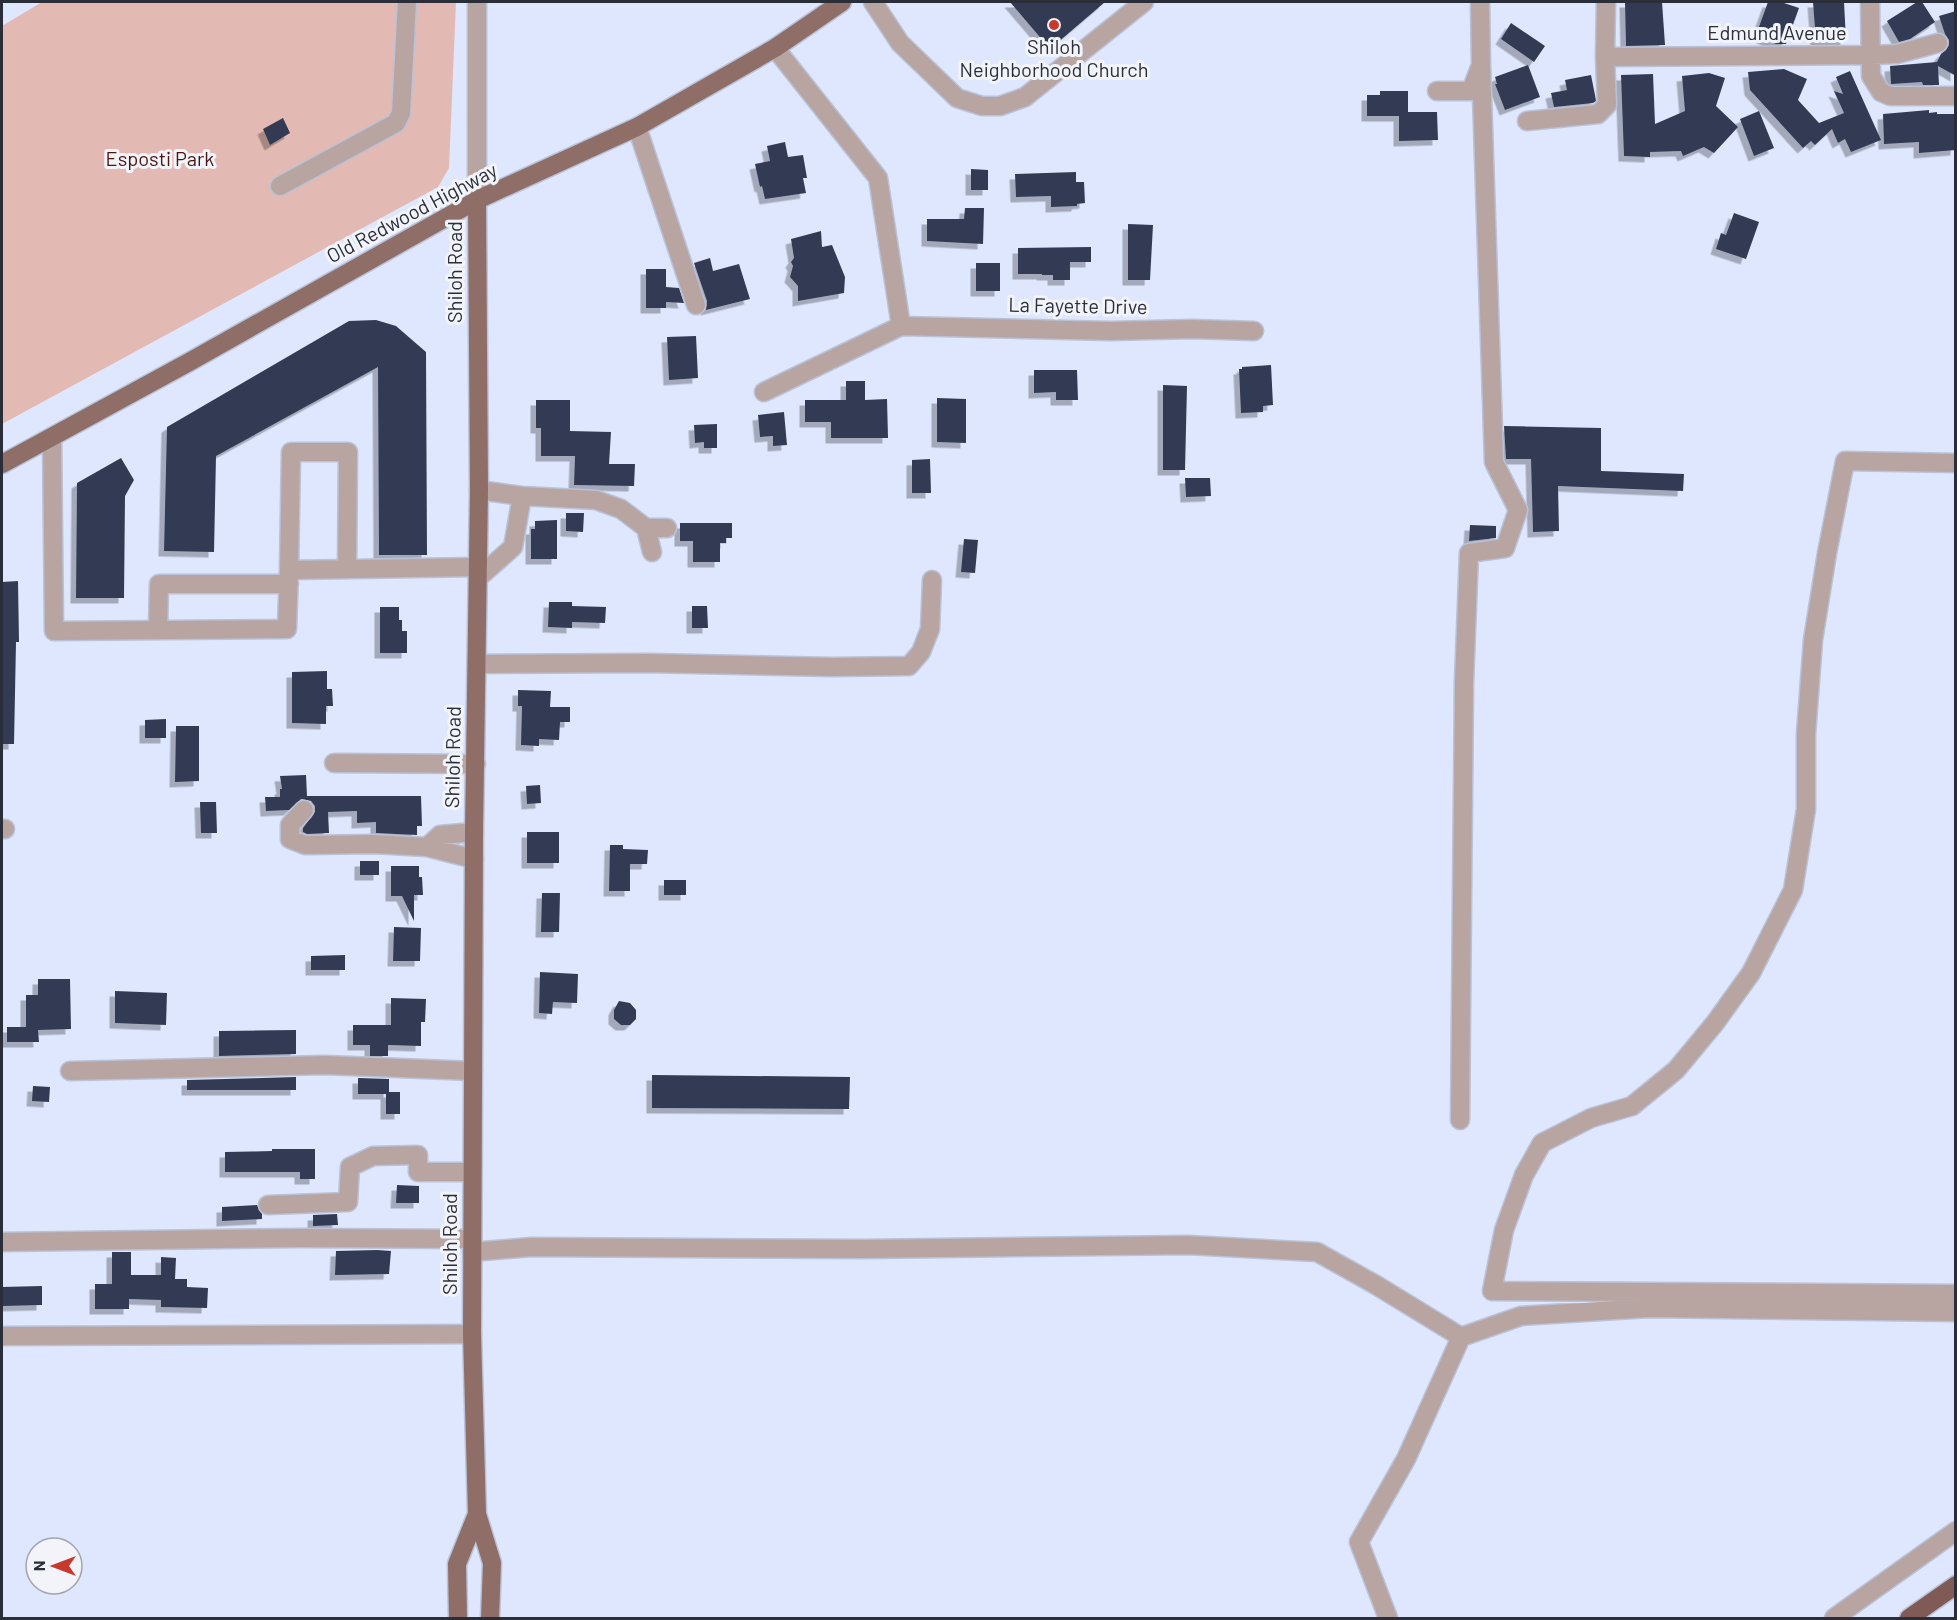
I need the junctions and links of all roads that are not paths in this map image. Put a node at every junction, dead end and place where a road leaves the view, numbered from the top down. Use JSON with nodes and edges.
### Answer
{"nodes":[{"id":1,"x":407,"y":2,"type":"edge"},
{"id":2,"x":477,"y":2,"type":"edge"},
{"id":3,"x":843,"y":2,"type":"edge"},
{"id":4,"x":873,"y":2,"type":"edge"},
{"id":5,"x":1144,"y":2,"type":"edge"},
{"id":6,"x":1480,"y":2,"type":"edge"},
{"id":7,"x":1606,"y":2,"type":"edge"},
{"id":8,"x":1870,"y":2,"type":"edge"},
{"id":9,"x":1938,"y":43,"type":"dead end"},
{"id":10,"x":775,"y":48,"type":"junction"},
{"id":11,"x":1870,"y":55,"type":"junction"},
{"id":12,"x":1605,"y":57,"type":"junction"},
{"id":13,"x":1481,"y":65,"type":"junction"},
{"id":14,"x":1437,"y":91,"type":"dead end"},
{"id":15,"x":1956,"y":96,"type":"edge"},
{"id":16,"x":1527,"y":121,"type":"dead end"},
{"id":17,"x":637,"y":127,"type":"junction"},
{"id":18,"x":280,"y":186,"type":"dead end"},
{"id":19,"x":477,"y":200,"type":"junction"},
{"id":20,"x":696,"y":305,"type":"dead end"},
{"id":21,"x":901,"y":326,"type":"junction"},
{"id":22,"x":1254,"y":331,"type":"dead end"},
{"id":23,"x":764,"y":392,"type":"dead end"},
{"id":24,"x":52,"y":437,"type":"junction"},
{"id":25,"x":1956,"y":463,"type":"edge"},
{"id":26,"x":2,"y":464,"type":"edge"},
{"id":27,"x":479,"y":490,"type":"junction"},
{"id":28,"x":522,"y":496,"type":"junction"},
{"id":29,"x":646,"y":528,"type":"junction"},
{"id":30,"x":667,"y":528,"type":"dead end"},
{"id":31,"x":652,"y":552,"type":"dead end"},
{"id":32,"x":347,"y":569,"type":"junction"},
{"id":33,"x":478,"y":573,"type":"junction"},
{"id":34,"x":289,"y":577,"type":"junction"},
{"id":35,"x":932,"y":580,"type":"dead end"},
{"id":36,"x":158,"y":630,"type":"junction"},
{"id":37,"x":477,"y":664,"type":"junction"},
{"id":38,"x":334,"y":763,"type":"dead end"},
{"id":39,"x":476,"y":764,"type":"junction"},
{"id":40,"x":304,"y":810,"type":"dead end"},
{"id":41,"x":474,"y":832,"type":"junction"},
{"id":42,"x":427,"y":847,"type":"junction"},
{"id":43,"x":474,"y":859,"type":"junction"},
{"id":44,"x":69,"y":1071,"type":"dead end"},
{"id":45,"x":473,"y":1071,"type":"junction"},
{"id":46,"x":1460,"y":1120,"type":"dead end"},
{"id":47,"x":472,"y":1172,"type":"junction"},
{"id":48,"x":268,"y":1205,"type":"dead end"},
{"id":49,"x":2,"y":1242,"type":"edge"},
{"id":50,"x":472,"y":1245,"type":"junction"},
{"id":51,"x":1956,"y":1294,"type":"edge"},
{"id":52,"x":1956,"y":1312,"type":"edge"},
{"id":53,"x":472,"y":1334,"type":"junction"},
{"id":54,"x":2,"y":1335,"type":"edge"},
{"id":55,"x":1461,"y":1337,"type":"junction"},
{"id":56,"x":477,"y":1514,"type":"junction"},
{"id":57,"x":1956,"y":1532,"type":"edge"},
{"id":58,"x":1956,"y":1585,"type":"edge"},
{"id":59,"x":458,"y":1618,"type":"edge"},
{"id":60,"x":490,"y":1618,"type":"edge"},
{"id":61,"x":1388,"y":1618,"type":"edge"},
{"id":62,"x":1834,"y":1618,"type":"edge"},
{"id":63,"x":1909,"y":1618,"type":"edge"}],
"edges":[{"from":1,"to":18,"type":"street"},
{"from":2,"to":19,"type":"street","name":"Shiloh Road"},
{"from":3,"to":10,"type":"main road","name":"Old Redwood Highway"},
{"from":4,"to":5,"type":"street"},
{"from":6,"to":13,"type":"street"},
{"from":7,"to":12,"type":"street"},
{"from":8,"to":11,"type":"street"},
{"from":9,"to":11,"type":"street"},
{"from":10,"to":17,"type":"main road","name":"Old Redwood Highway"},
{"from":10,"to":21,"type":"street"},
{"from":11,"to":12,"type":"street","name":"Edmund Avenue"},
{"from":11,"to":15,"type":"street","name":"Edmund Avenue"},
{"from":12,"to":16,"type":"street"},
{"from":13,"to":14,"type":"street"},
{"from":13,"to":46,"type":"street"},
{"from":17,"to":19,"type":"main road","name":"Old Redwood Highway"},
{"from":17,"to":20,"type":"street"},
{"from":19,"to":24,"type":"main road","name":"Old Redwood Highway"},
{"from":19,"to":27,"type":"main road","name":"Shiloh Road"},
{"from":21,"to":22,"type":"street","name":"La Fayette Drive"},
{"from":21,"to":23,"type":"street","name":"La Fayette Drive"},
{"from":24,"to":26,"type":"main road","name":"Old Redwood Highway"},
{"from":24,"to":36,"type":"street"},
{"from":25,"to":51,"type":"street"},
{"from":27,"to":28,"type":"street"},
{"from":27,"to":33,"type":"main road","name":"Shiloh Road"},
{"from":28,"to":29,"type":"street"},
{"from":28,"to":33,"type":"street"},
{"from":29,"to":30,"type":"street"},
{"from":29,"to":31,"type":"street"},
{"from":32,"to":33,"type":"street"},
{"from":32,"to":34,"type":"street"},
{"from":32,"to":34,"type":"street"},
{"from":33,"to":37,"type":"main road","name":"Shiloh Road"},
{"from":34,"to":36,"type":"street"},
{"from":34,"to":36,"type":"street"},
{"from":35,"to":37,"type":"street"},
{"from":37,"to":39,"type":"main road","name":"Shiloh Road"},
{"from":38,"to":39,"type":"street"},
{"from":39,"to":41,"type":"main road","name":"Shiloh Road"},
{"from":40,"to":42,"type":"street"},
{"from":41,"to":42,"type":"street"},
{"from":41,"to":43,"type":"main road","name":"Shiloh Road"},
{"from":42,"to":43,"type":"street"},
{"from":43,"to":45,"type":"main road","name":"Shiloh Road"},
{"from":44,"to":45,"type":"street"},
{"from":45,"to":47,"type":"main road","name":"Shiloh Road"},
{"from":47,"to":48,"type":"street"},
{"from":47,"to":50,"type":"main road","name":"Shiloh Road"},
{"from":49,"to":50,"type":"street"},
{"from":50,"to":53,"type":"main road","name":"Shiloh Road"},
{"from":50,"to":55,"type":"street"},
{"from":52,"to":55,"type":"street"},
{"from":53,"to":54,"type":"street"},
{"from":53,"to":56,"type":"main road","name":"Shiloh Road"},
{"from":55,"to":61,"type":"street"},
{"from":56,"to":59,"type":"main road","name":"Shiloh Road"},
{"from":56,"to":60,"type":"main road","name":"Shiloh Road"},
{"from":57,"to":62,"type":"street"},
{"from":58,"to":63,"type":"highway"}]}
